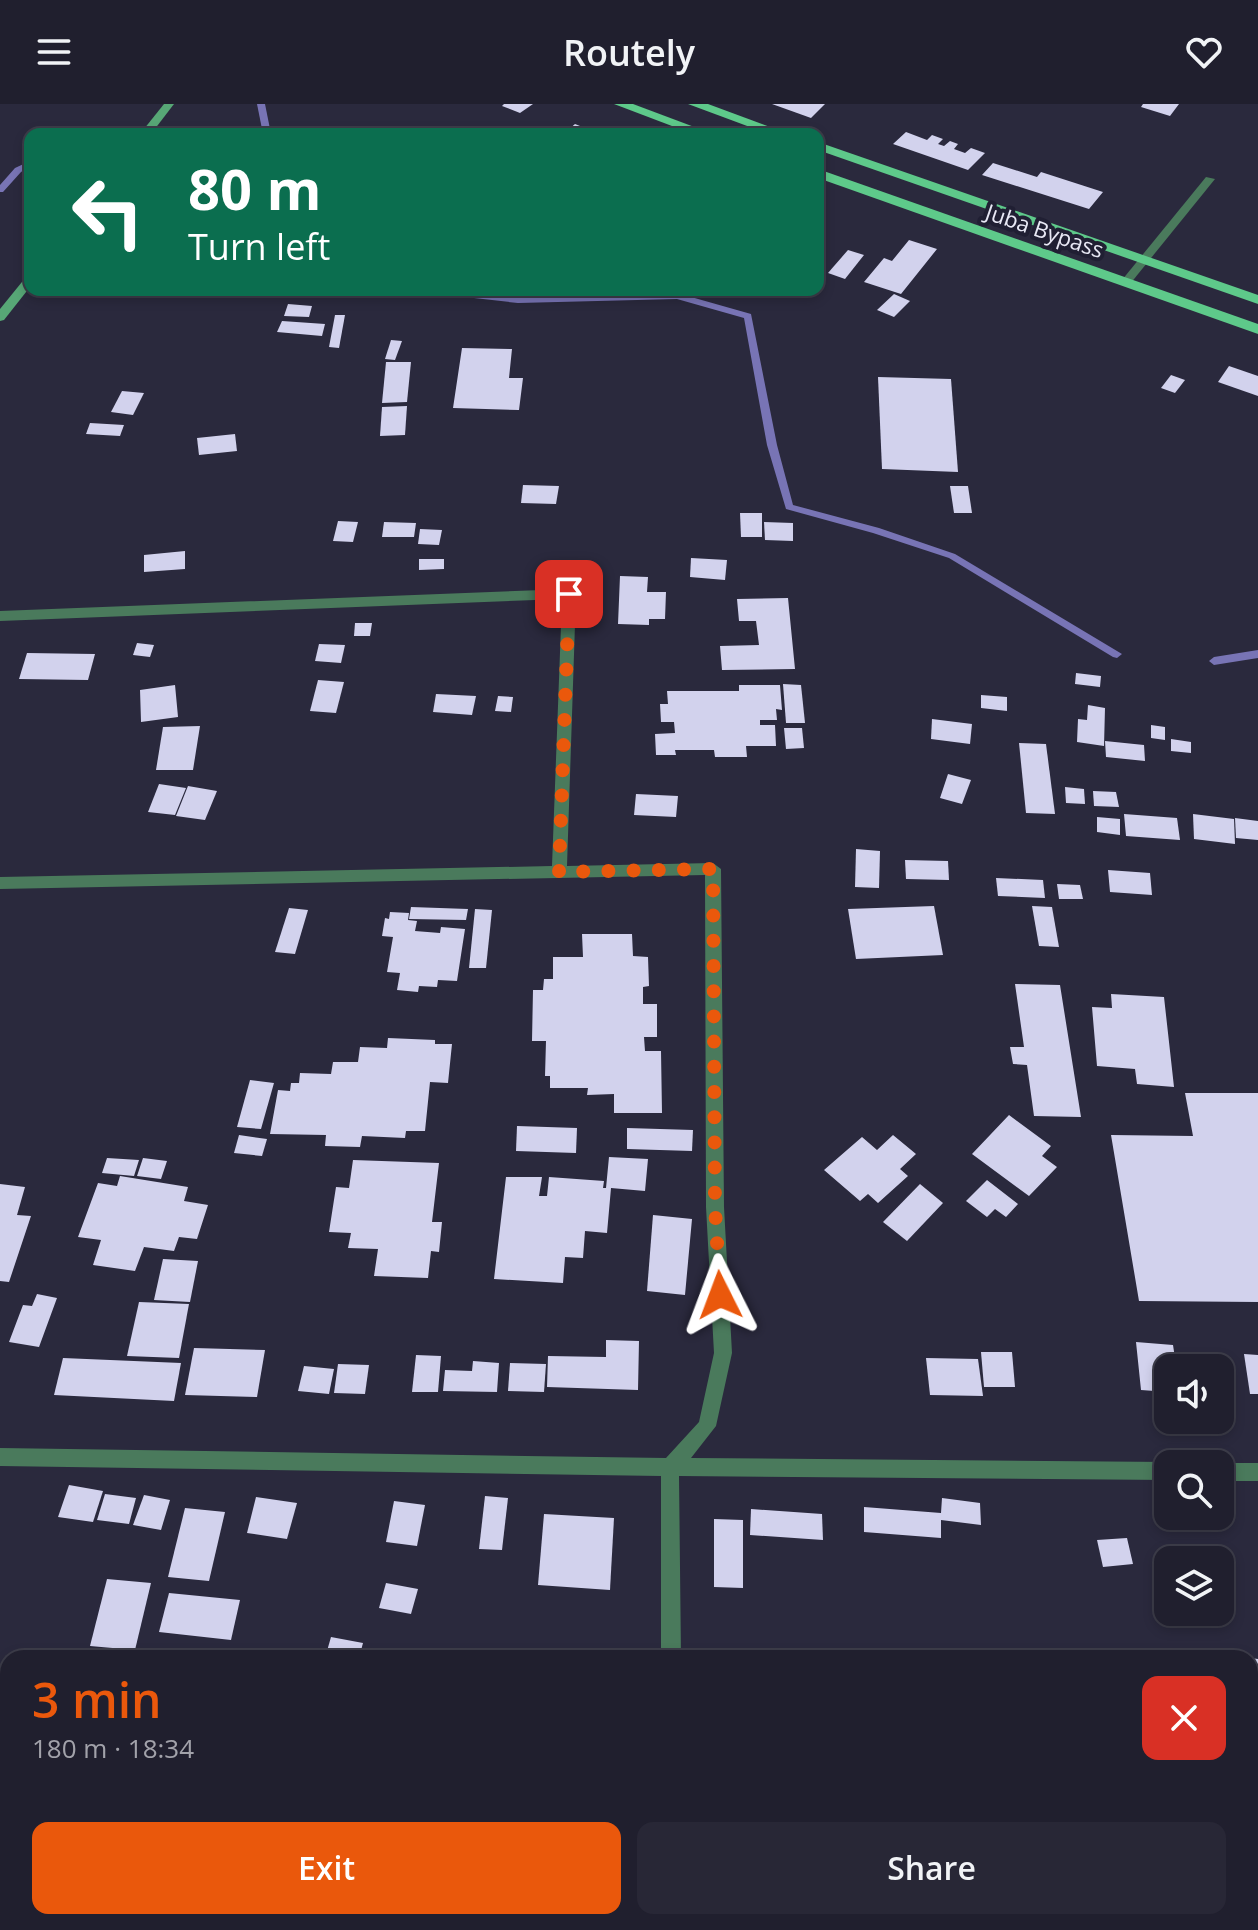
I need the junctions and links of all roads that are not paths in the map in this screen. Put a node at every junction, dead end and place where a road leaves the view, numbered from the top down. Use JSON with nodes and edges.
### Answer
{"nodes":[{"id":1,"x":169,"y":104,"type":"edge"},
{"id":2,"x":621,"y":104,"type":"edge"},
{"id":3,"x":695,"y":104,"type":"edge"},
{"id":4,"x":150,"y":128,"type":"edge"},
{"id":5,"x":689,"y":128,"type":"edge"},
{"id":6,"x":765,"y":128,"type":"edge"},
{"id":7,"x":824,"y":148,"type":"edge"},
{"id":8,"x":824,"y":175,"type":"edge"},
{"id":9,"x":1210,"y":179,"type":"dead end"},
{"id":10,"x":1145,"y":259,"type":"junction"},
{"id":11,"x":1126,"y":282,"type":"junction"},
{"id":12,"x":24,"y":287,"type":"edge"},
{"id":13,"x":1258,"y":300,"type":"edge"},
{"id":14,"x":0,"y":317,"type":"edge"},
{"id":15,"x":1258,"y":329,"type":"edge"},
{"id":16,"x":0,"y":616,"type":"edge"},
{"id":17,"x":559,"y":872,"type":"junction"},
{"id":18,"x":0,"y":883,"type":"edge"},
{"id":19,"x":0,"y":1457,"type":"edge"},
{"id":20,"x":670,"y":1467,"type":"junction"},
{"id":21,"x":1154,"y":1471,"type":"edge"},
{"id":22,"x":1234,"y":1472,"type":"edge"},
{"id":23,"x":1258,"y":1472,"type":"edge"},
{"id":24,"x":671,"y":1650,"type":"edge"}],
"edges":[{"from":1,"to":4,"type":"main road"},
{"from":2,"to":5,"type":"main road"},
{"from":3,"to":6,"type":"main road"},
{"from":7,"to":10,"type":"main road","name":"Juba Bypass"},
{"from":8,"to":11,"type":"main road","name":"Juba Bypass"},
{"from":9,"to":10,"type":"street"},
{"from":10,"to":11,"type":"street"},
{"from":10,"to":13,"type":"main road","name":"Juba Bypass"},
{"from":11,"to":15,"type":"main road","name":"Juba Bypass"},
{"from":12,"to":14,"type":"main road"},
{"from":16,"to":17,"type":"street"},
{"from":17,"to":18,"type":"street"},
{"from":17,"to":20,"type":"street"},
{"from":19,"to":20,"type":"street"},
{"from":20,"to":21,"type":"street"},
{"from":20,"to":24,"type":"street"},
{"from":22,"to":23,"type":"street"}]}
